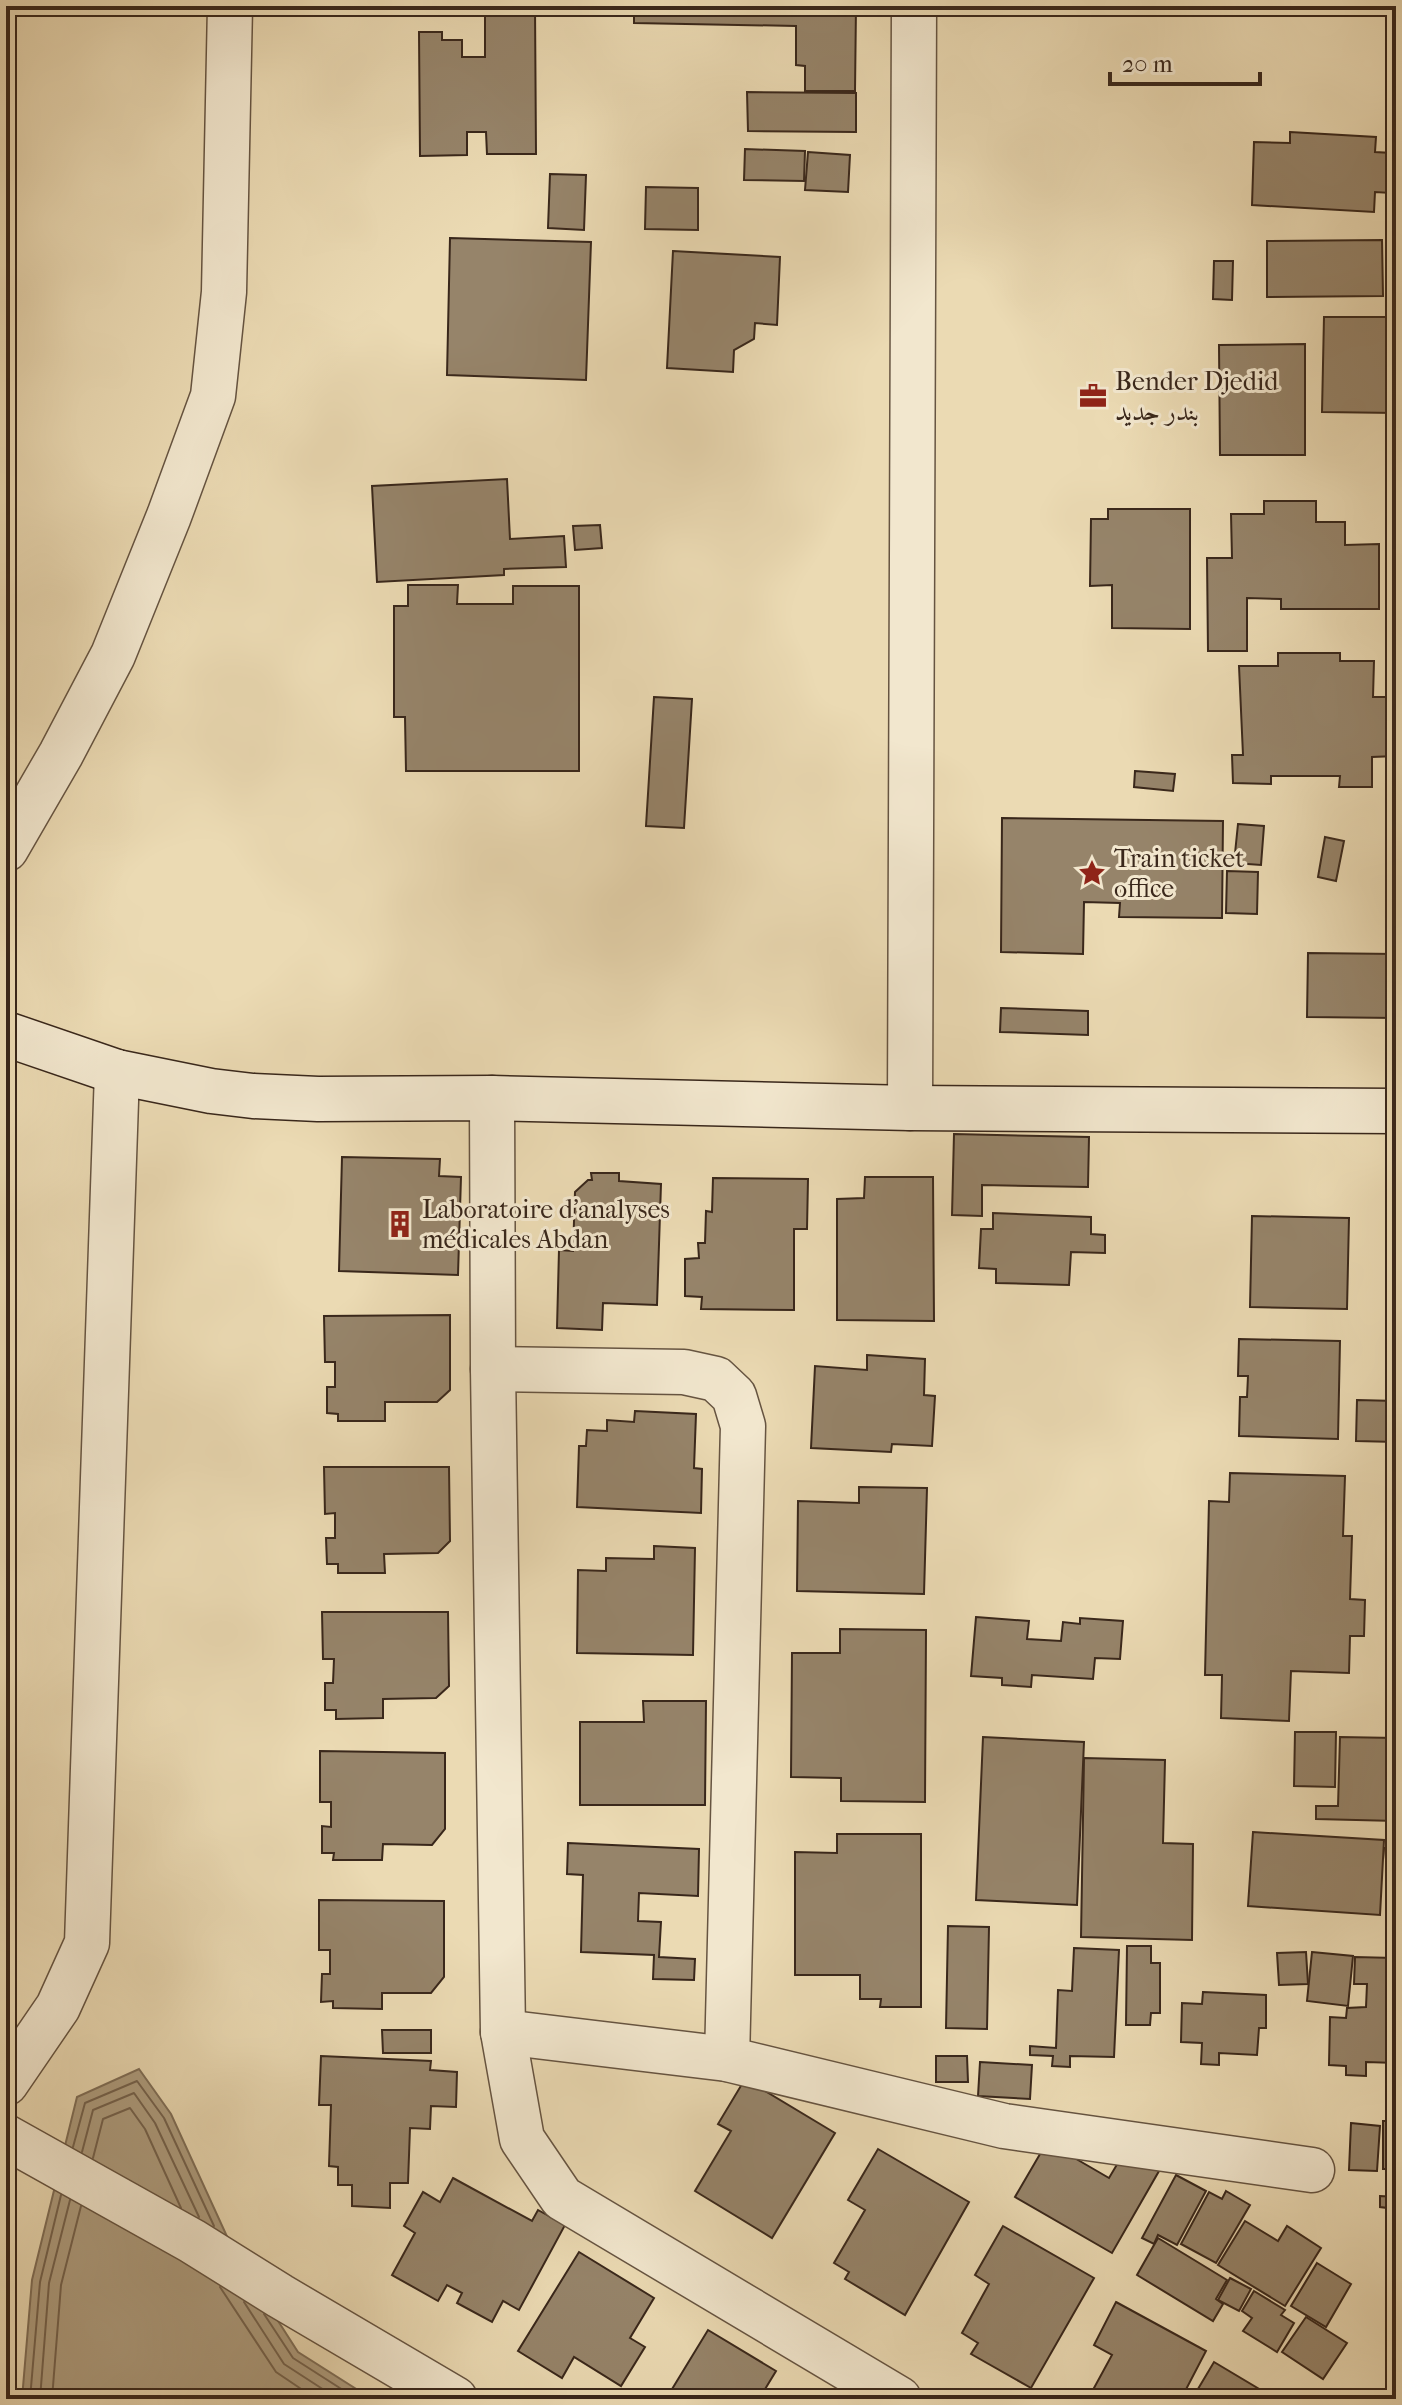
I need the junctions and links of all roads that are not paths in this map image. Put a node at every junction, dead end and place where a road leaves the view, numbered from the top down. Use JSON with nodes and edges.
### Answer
{"nodes":[{"id":1,"x":230,"y":6,"type":"edge"},
{"id":2,"x":914,"y":6,"type":"edge"},
{"id":3,"x":6,"y":849,"type":"edge"},
{"id":4,"x":6,"y":1034,"type":"edge"},
{"id":5,"x":135,"y":1076,"type":"junction"},
{"id":6,"x":492,"y":1098,"type":"junction"},
{"id":7,"x":910,"y":1108,"type":"junction"},
{"id":8,"x":1396,"y":1111,"type":"edge"},
{"id":9,"x":493,"y":1369,"type":"junction"},
{"id":10,"x":503,"y":2032,"type":"junction"},
{"id":11,"x":727,"y":2059,"type":"junction"},
{"id":12,"x":6,"y":2083,"type":"edge"},
{"id":13,"x":6,"y":2137,"type":"edge"},
{"id":14,"x":1312,"y":2170,"type":"dead end"},
{"id":15,"x":455,"y":2399,"type":"edge"},
{"id":16,"x":899,"y":2399,"type":"edge"}],
"edges":[{"from":1,"to":3,"type":"street"},
{"from":2,"to":7,"type":"street"},
{"from":4,"to":5,"type":"street"},
{"from":5,"to":6,"type":"street"},
{"from":5,"to":12,"type":"street"},
{"from":6,"to":7,"type":"street"},
{"from":6,"to":9,"type":"street"},
{"from":7,"to":8,"type":"street"},
{"from":9,"to":10,"type":"street"},
{"from":9,"to":11,"type":"street"},
{"from":10,"to":11,"type":"street"},
{"from":10,"to":16,"type":"street"},
{"from":11,"to":14,"type":"street"},
{"from":13,"to":15,"type":"street"}]}
